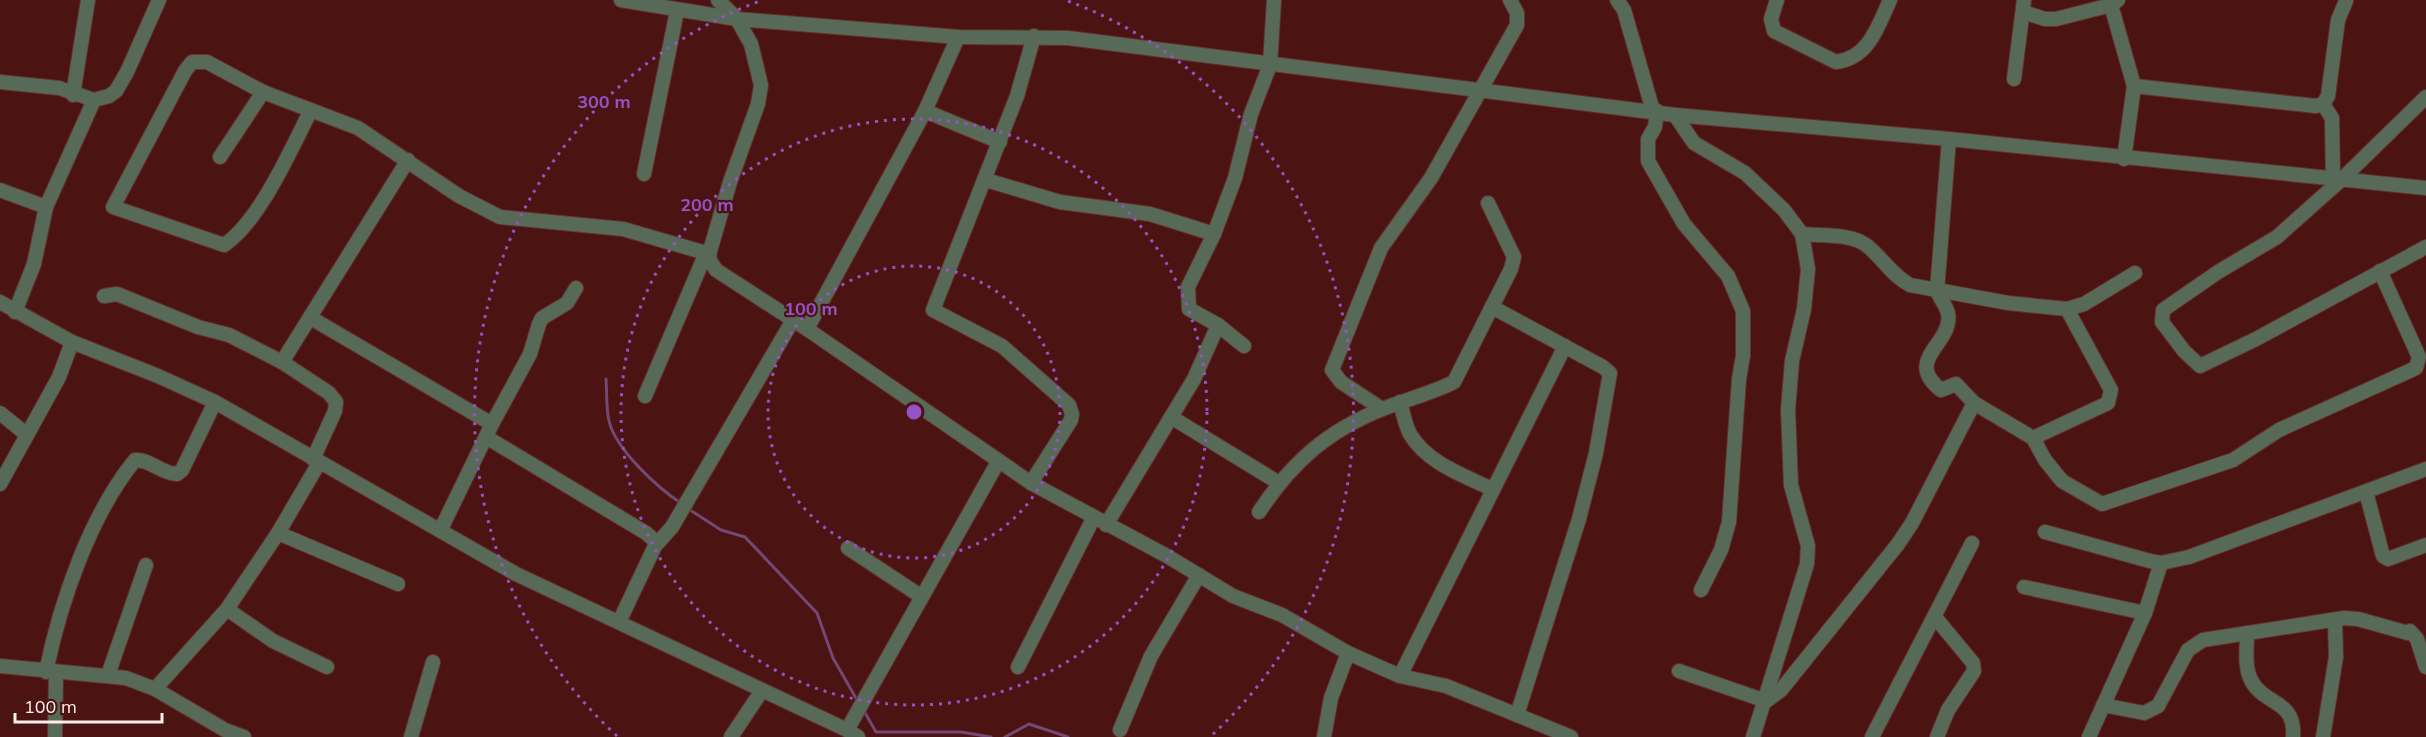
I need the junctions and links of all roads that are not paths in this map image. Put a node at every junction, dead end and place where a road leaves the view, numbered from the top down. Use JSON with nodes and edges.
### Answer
{"nodes":[{"id":1,"x":88,"y":0,"type":"edge"},
{"id":2,"x":159,"y":0,"type":"edge"},
{"id":3,"x":621,"y":0,"type":"edge"},
{"id":4,"x":718,"y":0,"type":"edge"},
{"id":5,"x":1274,"y":0,"type":"edge"},
{"id":6,"x":1510,"y":0,"type":"edge"},
{"id":7,"x":1617,"y":0,"type":"edge"},
{"id":8,"x":1777,"y":0,"type":"edge"},
{"id":9,"x":1890,"y":0,"type":"edge"},
{"id":10,"x":2071,"y":0,"type":"edge"},
{"id":11,"x":2346,"y":1,"type":"edge"},
{"id":12,"x":2115,"y":2,"type":"edge"},
{"id":13,"x":2024,"y":6,"type":"edge"},
{"id":14,"x":2085,"y":10,"type":"junction"},
{"id":15,"x":677,"y":11,"type":"junction"},
{"id":16,"x":737,"y":19,"type":"junction"},
{"id":17,"x":1034,"y":36,"type":"junction"},
{"id":18,"x":958,"y":37,"type":"junction"},
{"id":19,"x":1269,"y":65,"type":"junction"},
{"id":20,"x":2014,"y":79,"type":"dead end"},
{"id":21,"x":0,"y":82,"type":"edge"},
{"id":22,"x":2134,"y":86,"type":"junction"},
{"id":23,"x":1480,"y":89,"type":"junction"},
{"id":24,"x":263,"y":92,"type":"junction"},
{"id":25,"x":73,"y":95,"type":"junction"},
{"id":26,"x":2426,"y":97,"type":"edge"},
{"id":27,"x":94,"y":99,"type":"junction"},
{"id":28,"x":2323,"y":104,"type":"junction"},
{"id":29,"x":311,"y":110,"type":"junction"},
{"id":30,"x":925,"y":111,"type":"junction"},
{"id":31,"x":1655,"y":111,"type":"junction"},
{"id":32,"x":1675,"y":115,"type":"junction"},
{"id":33,"x":1949,"y":139,"type":"junction"},
{"id":34,"x":1000,"y":142,"type":"junction"},
{"id":35,"x":220,"y":157,"type":"dead end"},
{"id":36,"x":2124,"y":159,"type":"junction"},
{"id":37,"x":408,"y":160,"type":"junction"},
{"id":38,"x":644,"y":174,"type":"dead end"},
{"id":39,"x":2337,"y":179,"type":"junction"},
{"id":40,"x":986,"y":180,"type":"junction"},
{"id":41,"x":2426,"y":188,"type":"edge"},
{"id":42,"x":0,"y":190,"type":"edge"},
{"id":43,"x":1488,"y":203,"type":"dead end"},
{"id":44,"x":46,"y":207,"type":"junction"},
{"id":45,"x":1214,"y":234,"type":"junction"},
{"id":46,"x":1802,"y":234,"type":"junction"},
{"id":47,"x":2426,"y":247,"type":"edge"},
{"id":48,"x":708,"y":256,"type":"junction"},
{"id":49,"x":2380,"y":271,"type":"junction"},
{"id":50,"x":2134,"y":273,"type":"dead end"},
{"id":51,"x":576,"y":288,"type":"dead end"},
{"id":52,"x":1937,"y":291,"type":"junction"},
{"id":53,"x":104,"y":296,"type":"dead end"},
{"id":54,"x":0,"y":302,"type":"edge"},
{"id":55,"x":1491,"y":307,"type":"junction"},
{"id":56,"x":2067,"y":309,"type":"junction"},
{"id":57,"x":15,"y":312,"type":"junction"},
{"id":58,"x":311,"y":318,"type":"junction"},
{"id":59,"x":793,"y":320,"type":"junction"},
{"id":60,"x":1218,"y":325,"type":"junction"},
{"id":61,"x":807,"y":329,"type":"junction"},
{"id":62,"x":72,"y":342,"type":"junction"},
{"id":63,"x":1244,"y":346,"type":"dead end"},
{"id":64,"x":1565,"y":346,"type":"junction"},
{"id":65,"x":282,"y":362,"type":"junction"},
{"id":66,"x":645,"y":396,"type":"dead end"},
{"id":67,"x":215,"y":402,"type":"junction"},
{"id":68,"x":1400,"y":402,"type":"junction"},
{"id":69,"x":1974,"y":402,"type":"junction"},
{"id":70,"x":1382,"y":409,"type":"junction"},
{"id":71,"x":0,"y":413,"type":"edge"},
{"id":72,"x":1171,"y":417,"type":"junction"},
{"id":73,"x":492,"y":424,"type":"junction"},
{"id":74,"x":26,"y":434,"type":"junction"},
{"id":75,"x":486,"y":437,"type":"junction"},
{"id":76,"x":2033,"y":438,"type":"junction"},
{"id":77,"x":316,"y":461,"type":"junction"},
{"id":78,"x":998,"y":462,"type":"junction"},
{"id":79,"x":2426,"y":469,"type":"edge"},
{"id":80,"x":1031,"y":483,"type":"junction"},
{"id":81,"x":1278,"y":483,"type":"junction"},
{"id":82,"x":0,"y":484,"type":"edge"},
{"id":83,"x":1492,"y":489,"type":"junction"},
{"id":84,"x":2366,"y":492,"type":"junction"},
{"id":85,"x":1259,"y":512,"type":"dead end"},
{"id":86,"x":1094,"y":517,"type":"junction"},
{"id":87,"x":1106,"y":525,"type":"junction"},
{"id":88,"x":441,"y":529,"type":"junction"},
{"id":89,"x":2045,"y":532,"type":"dead end"},
{"id":90,"x":278,"y":533,"type":"junction"},
{"id":91,"x":1972,"y":543,"type":"dead end"},
{"id":92,"x":2426,"y":545,"type":"edge"},
{"id":93,"x":655,"y":546,"type":"junction"},
{"id":94,"x":848,"y":548,"type":"dead end"},
{"id":95,"x":2161,"y":563,"type":"junction"},
{"id":96,"x":146,"y":565,"type":"dead end"},
{"id":97,"x":1199,"y":575,"type":"junction"},
{"id":98,"x":398,"y":584,"type":"dead end"},
{"id":99,"x":2024,"y":587,"type":"dead end"},
{"id":100,"x":1701,"y":590,"type":"dead end"},
{"id":101,"x":922,"y":597,"type":"junction"},
{"id":102,"x":227,"y":609,"type":"junction"},
{"id":103,"x":2145,"y":613,"type":"junction"},
{"id":104,"x":1935,"y":617,"type":"junction"},
{"id":105,"x":2335,"y":620,"type":"junction"},
{"id":106,"x":619,"y":622,"type":"junction"},
{"id":107,"x":2426,"y":628,"type":"edge"},
{"id":108,"x":2410,"y":631,"type":"junction"},
{"id":109,"x":2247,"y":633,"type":"junction"},
{"id":110,"x":1348,"y":653,"type":"junction"},
{"id":111,"x":433,"y":662,"type":"dead end"},
{"id":112,"x":0,"y":666,"type":"edge"},
{"id":113,"x":327,"y":667,"type":"dead end"},
{"id":114,"x":1018,"y":667,"type":"dead end"},
{"id":115,"x":2426,"y":667,"type":"edge"},
{"id":116,"x":1679,"y":671,"type":"dead end"},
{"id":117,"x":51,"y":672,"type":"junction"},
{"id":118,"x":108,"y":675,"type":"junction"},
{"id":119,"x":1400,"y":676,"type":"junction"},
{"id":120,"x":155,"y":689,"type":"junction"},
{"id":121,"x":761,"y":692,"type":"junction"},
{"id":122,"x":1766,"y":701,"type":"junction"},
{"id":123,"x":2103,"y":705,"type":"junction"},
{"id":124,"x":1517,"y":715,"type":"junction"},
{"id":125,"x":1120,"y":730,"type":"dead end"},
{"id":126,"x":852,"y":734,"type":"edge"},
{"id":127,"x":2294,"y":736,"type":"edge"},
{"id":128,"x":55,"y":737,"type":"edge"},
{"id":129,"x":243,"y":737,"type":"edge"},
{"id":130,"x":411,"y":737,"type":"edge"},
{"id":131,"x":731,"y":737,"type":"edge"},
{"id":132,"x":1324,"y":737,"type":"edge"},
{"id":133,"x":1571,"y":737,"type":"edge"},
{"id":134,"x":1753,"y":737,"type":"edge"},
{"id":135,"x":1872,"y":737,"type":"edge"},
{"id":136,"x":1937,"y":737,"type":"edge"},
{"id":137,"x":2089,"y":737,"type":"edge"},
{"id":138,"x":2323,"y":737,"type":"edge"}],
"edges":[{"from":1,"to":25,"type":"street"},
{"from":2,"to":27,"type":"street"},
{"from":3,"to":15,"type":"street"},
{"from":4,"to":16,"type":"street"},
{"from":5,"to":19,"type":"street"},
{"from":6,"to":23,"type":"street"},
{"from":7,"to":31,"type":"street"},
{"from":8,"to":9,"type":"street"},
{"from":10,"to":14,"type":"street"},
{"from":11,"to":28,"type":"street"},
{"from":12,"to":14,"type":"street"},
{"from":12,"to":22,"type":"street"},
{"from":13,"to":14,"type":"street"},
{"from":13,"to":20,"type":"street"},
{"from":15,"to":16,"type":"street"},
{"from":15,"to":38,"type":"street"},
{"from":16,"to":18,"type":"street"},
{"from":16,"to":48,"type":"street"},
{"from":17,"to":18,"type":"street"},
{"from":17,"to":19,"type":"street"},
{"from":17,"to":34,"type":"street"},
{"from":18,"to":30,"type":"street"},
{"from":19,"to":23,"type":"street"},
{"from":19,"to":45,"type":"street"},
{"from":21,"to":25,"type":"street"},
{"from":22,"to":28,"type":"street"},
{"from":22,"to":36,"type":"street"},
{"from":23,"to":31,"type":"street"},
{"from":23,"to":70,"type":"street"},
{"from":24,"to":29,"type":"street"},
{"from":24,"to":29,"type":"street"},
{"from":24,"to":35,"type":"street"},
{"from":25,"to":27,"type":"street"},
{"from":26,"to":39,"type":"street"},
{"from":27,"to":44,"type":"street"},
{"from":28,"to":39,"type":"street"},
{"from":29,"to":37,"type":"street"},
{"from":30,"to":34,"type":"street"},
{"from":30,"to":61,"type":"street"},
{"from":31,"to":32,"type":"street"},
{"from":31,"to":100,"type":"street"},
{"from":32,"to":33,"type":"street"},
{"from":32,"to":46,"type":"street"},
{"from":33,"to":36,"type":"street"},
{"from":33,"to":52,"type":"street"},
{"from":34,"to":40,"type":"street"},
{"from":36,"to":39,"type":"street"},
{"from":37,"to":48,"type":"street"},
{"from":37,"to":58,"type":"street"},
{"from":39,"to":41,"type":"street"},
{"from":39,"to":49,"type":"street"},
{"from":40,"to":45,"type":"street"},
{"from":40,"to":80,"type":"street"},
{"from":42,"to":44,"type":"street"},
{"from":43,"to":55,"type":"street"},
{"from":44,"to":57,"type":"street"},
{"from":45,"to":60,"type":"street"},
{"from":46,"to":52,"type":"street"},
{"from":46,"to":122,"type":"street"},
{"from":47,"to":49,"type":"street"},
{"from":48,"to":59,"type":"street"},
{"from":48,"to":66,"type":"street"},
{"from":49,"to":76,"type":"street"},
{"from":50,"to":56,"type":"street"},
{"from":51,"to":73,"type":"street"},
{"from":52,"to":56,"type":"street"},
{"from":52,"to":69,"type":"street"},
{"from":53,"to":65,"type":"street"},
{"from":54,"to":57,"type":"street"},
{"from":55,"to":64,"type":"street"},
{"from":55,"to":68,"type":"street"},
{"from":56,"to":76,"type":"street"},
{"from":57,"to":62,"type":"street"},
{"from":58,"to":65,"type":"street"},
{"from":58,"to":73,"type":"street"},
{"from":59,"to":61,"type":"street"},
{"from":59,"to":93,"type":"street"},
{"from":60,"to":63,"type":"street"},
{"from":60,"to":72,"type":"street"},
{"from":61,"to":78,"type":"street"},
{"from":62,"to":67,"type":"street"},
{"from":62,"to":74,"type":"street"},
{"from":64,"to":83,"type":"street"},
{"from":64,"to":124,"type":"street"},
{"from":65,"to":77,"type":"street"},
{"from":67,"to":77,"type":"street"},
{"from":67,"to":117,"type":"street"},
{"from":68,"to":70,"type":"street"},
{"from":68,"to":83,"type":"street"},
{"from":69,"to":76,"type":"street"},
{"from":69,"to":122,"type":"street"},
{"from":70,"to":81,"type":"street"},
{"from":71,"to":74,"type":"street"},
{"from":72,"to":81,"type":"street"},
{"from":72,"to":87,"type":"street"},
{"from":73,"to":75,"type":"street"},
{"from":74,"to":82,"type":"street"},
{"from":75,"to":88,"type":"street"},
{"from":75,"to":93,"type":"street"},
{"from":77,"to":88,"type":"street"},
{"from":77,"to":90,"type":"street"},
{"from":78,"to":80,"type":"street"},
{"from":78,"to":101,"type":"street"},
{"from":79,"to":84,"type":"street"},
{"from":80,"to":86,"type":"street"},
{"from":81,"to":85,"type":"street"},
{"from":83,"to":119,"type":"street"},
{"from":84,"to":92,"type":"street"},
{"from":84,"to":95,"type":"street"},
{"from":86,"to":87,"type":"street"},
{"from":86,"to":114,"type":"street"},
{"from":87,"to":97,"type":"street"},
{"from":88,"to":106,"type":"street"},
{"from":89,"to":95,"type":"street"},
{"from":90,"to":98,"type":"street"},
{"from":90,"to":102,"type":"street"},
{"from":91,"to":104,"type":"street"},
{"from":93,"to":106,"type":"street"},
{"from":94,"to":101,"type":"street"},
{"from":95,"to":103,"type":"street"},
{"from":96,"to":118,"type":"street"},
{"from":97,"to":110,"type":"street"},
{"from":97,"to":125,"type":"street"},
{"from":99,"to":103,"type":"street"},
{"from":101,"to":126,"type":"street"},
{"from":102,"to":113,"type":"street"},
{"from":102,"to":120,"type":"street"},
{"from":103,"to":123,"type":"street"},
{"from":104,"to":135,"type":"street"},
{"from":104,"to":136,"type":"street"},
{"from":105,"to":108,"type":"street"},
{"from":105,"to":109,"type":"street"},
{"from":105,"to":138,"type":"street"},
{"from":106,"to":121,"type":"street"},
{"from":107,"to":108,"type":"street"},
{"from":108,"to":115,"type":"street"},
{"from":109,"to":123,"type":"street"},
{"from":109,"to":127,"type":"street"},
{"from":110,"to":119,"type":"street"},
{"from":110,"to":132,"type":"street"},
{"from":111,"to":130,"type":"street"},
{"from":112,"to":117,"type":"street"},
{"from":116,"to":122,"type":"street"},
{"from":117,"to":118,"type":"street"},
{"from":117,"to":128,"type":"street"},
{"from":118,"to":120,"type":"street"},
{"from":119,"to":124,"type":"street"},
{"from":120,"to":129,"type":"street"},
{"from":121,"to":126,"type":"street"},
{"from":121,"to":131,"type":"street"},
{"from":122,"to":134,"type":"street"},
{"from":123,"to":137,"type":"street"},
{"from":124,"to":133,"type":"street"}]}
